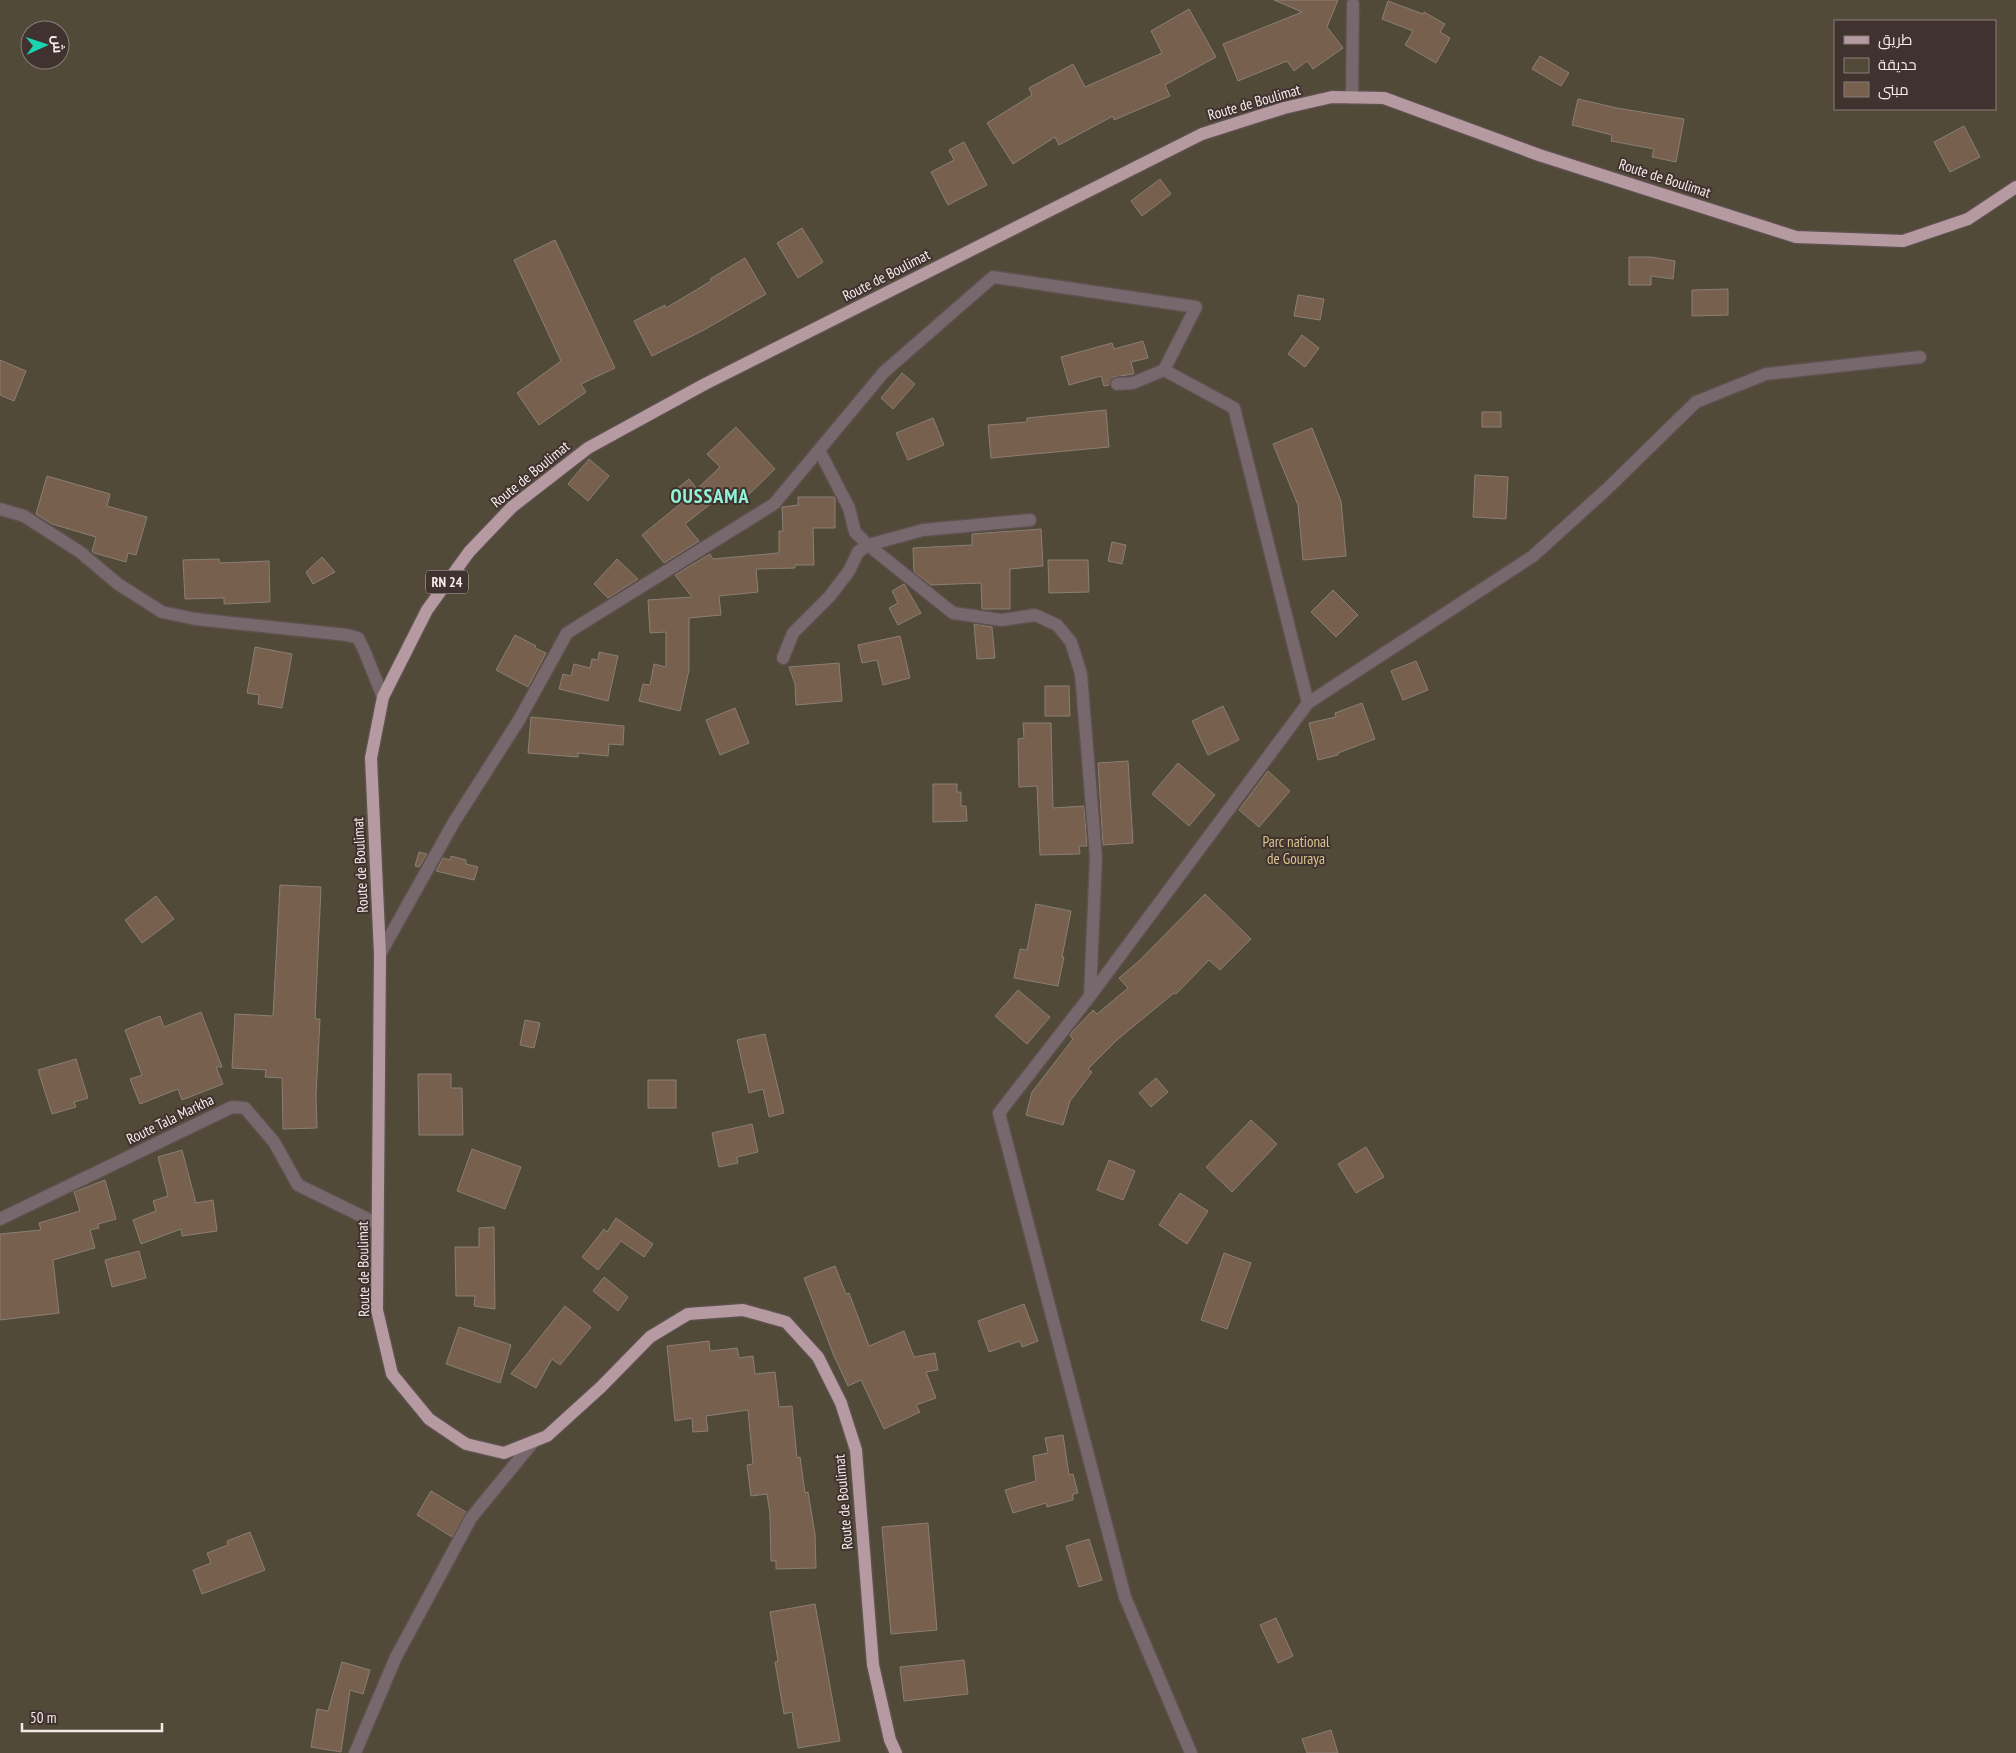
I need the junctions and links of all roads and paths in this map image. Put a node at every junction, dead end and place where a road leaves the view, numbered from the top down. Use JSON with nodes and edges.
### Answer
{"nodes":[{"id":1,"x":1353,"y":4,"type":"dead end"},
{"id":2,"x":1352,"y":98,"type":"junction"},
{"id":3,"x":2016,"y":187,"type":"edge"},
{"id":4,"x":1920,"y":358,"type":"dead end"},
{"id":5,"x":1164,"y":370,"type":"junction"},
{"id":6,"x":1117,"y":384,"type":"dead end"},
{"id":7,"x":819,"y":450,"type":"junction"},
{"id":8,"x":0,"y":509,"type":"edge"},
{"id":9,"x":1030,"y":520,"type":"dead end"},
{"id":10,"x":868,"y":545,"type":"junction"},
{"id":11,"x":783,"y":658,"type":"dead end"},
{"id":12,"x":382,"y":697,"type":"junction"},
{"id":13,"x":1308,"y":702,"type":"junction"},
{"id":14,"x":380,"y":954,"type":"junction"},
{"id":15,"x":1090,"y":996,"type":"junction"},
{"id":16,"x":0,"y":1219,"type":"edge"},
{"id":17,"x":378,"y":1224,"type":"junction"},
{"id":18,"x":534,"y":1441,"type":"junction"},
{"id":19,"x":355,"y":1753,"type":"edge"},
{"id":20,"x":896,"y":1753,"type":"edge"},
{"id":21,"x":1191,"y":1753,"type":"edge"}],
"edges":[{"from":1,"to":2,"type":"street"},
{"from":2,"to":3,"type":"main road","name":"Route de Boulimat","number":"RN 24"},
{"from":2,"to":12,"type":"main road","name":"Route de Boulimat","number":"RN 24"},
{"from":4,"to":13,"type":"street"},
{"from":5,"to":6,"type":"street"},
{"from":5,"to":7,"type":"street"},
{"from":5,"to":13,"type":"street"},
{"from":7,"to":10,"type":"street"},
{"from":7,"to":14,"type":"street"},
{"from":8,"to":12,"type":"street"},
{"from":9,"to":10,"type":"street"},
{"from":10,"to":11,"type":"street"},
{"from":10,"to":15,"type":"street"},
{"from":12,"to":14,"type":"main road","name":"Route de Boulimat","number":"RN 24"},
{"from":13,"to":15,"type":"street"},
{"from":14,"to":17,"type":"main road","name":"Route de Boulimat","number":"RN 24"},
{"from":15,"to":21,"type":"street"},
{"from":16,"to":17,"type":"street","name":"Route Tala Markha"},
{"from":17,"to":18,"type":"main road","name":"Route de Boulimat","number":"RN 24"},
{"from":18,"to":19,"type":"street"},
{"from":18,"to":20,"type":"main road","name":"Route de Boulimat","number":"RN 24"}]}
